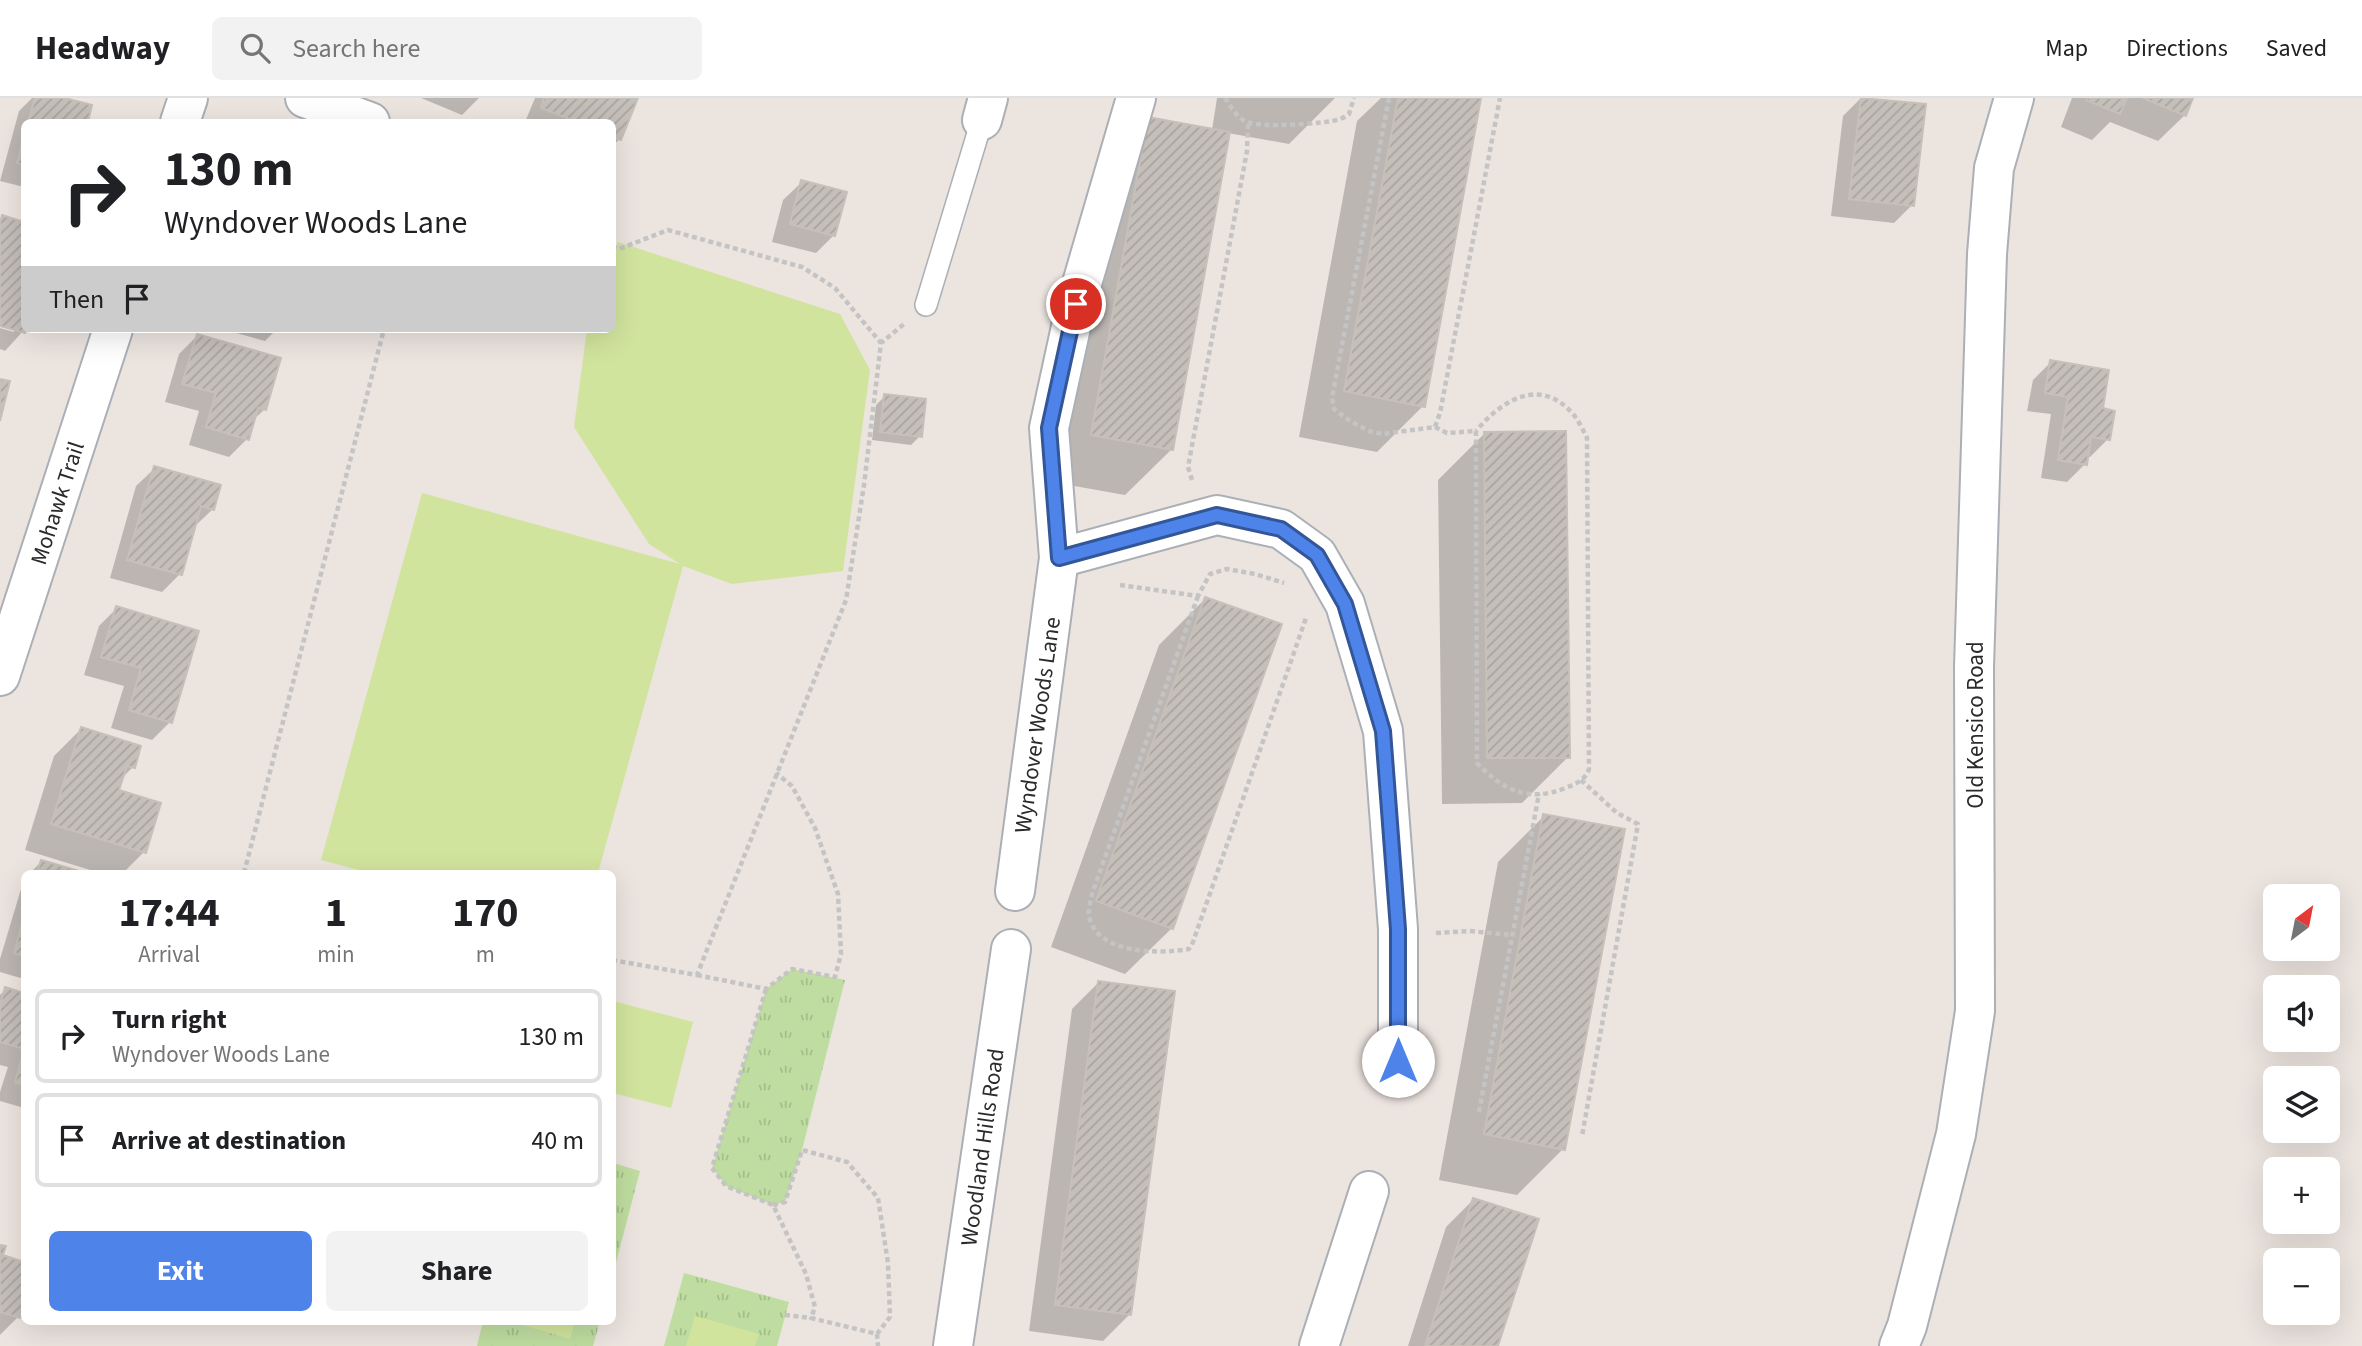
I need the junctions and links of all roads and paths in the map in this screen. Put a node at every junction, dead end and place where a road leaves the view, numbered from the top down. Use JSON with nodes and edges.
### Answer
{"nodes":[{"id":1,"x":188,"y":98,"type":"edge"},
{"id":2,"x":305,"y":98,"type":"edge"},
{"id":3,"x":1136,"y":98,"type":"edge"},
{"id":4,"x":1225,"y":98,"type":"edge"},
{"id":5,"x":1354,"y":98,"type":"edge"},
{"id":6,"x":1388,"y":98,"type":"edge"},
{"id":7,"x":1500,"y":98,"type":"edge"},
{"id":8,"x":2014,"y":98,"type":"edge"},
{"id":9,"x":985,"y":109,"type":"edge"},
{"id":10,"x":181,"y":119,"type":"edge"},
{"id":11,"x":362,"y":119,"type":"edge"},
{"id":12,"x":1248,"y":123,"type":"junction"},
{"id":13,"x":616,"y":248,"type":"edge"},
{"id":14,"x":926,"y":305,"type":"dead end"},
{"id":15,"x":112,"y":333,"type":"edge"},
{"id":16,"x":383,"y":333,"type":"edge"},
{"id":17,"x":1435,"y":427,"type":"junction"},
{"id":18,"x":1476,"y":431,"type":"junction"},
{"id":19,"x":1202,"y":519,"type":"junction"},
{"id":20,"x":1058,"y":567,"type":"junction"},
{"id":21,"x":1292,"y":590,"type":"dead end"},
{"id":22,"x":1198,"y":596,"type":"junction"},
{"id":23,"x":1310,"y":607,"type":"dead end"},
{"id":24,"x":0,"y":676,"type":"edge"},
{"id":25,"x":776,"y":774,"type":"junction"},
{"id":26,"x":1581,"y":780,"type":"junction"},
{"id":27,"x":1539,"y":794,"type":"junction"},
{"id":28,"x":245,"y":870,"type":"edge"},
{"id":29,"x":1015,"y":891,"type":"dead end"},
{"id":30,"x":1512,"y":935,"type":"junction"},
{"id":31,"x":1399,"y":936,"type":"junction"},
{"id":32,"x":1011,"y":949,"type":"dead end"},
{"id":33,"x":616,"y":961,"type":"edge"},
{"id":34,"x":697,"y":975,"type":"junction"},
{"id":35,"x":766,"y":989,"type":"junction"},
{"id":36,"x":1398,"y":1061,"type":"dead end"},
{"id":37,"x":1479,"y":1112,"type":"dead end"},
{"id":38,"x":1583,"y":1136,"type":"dead end"},
{"id":39,"x":1369,"y":1191,"type":"dead end"},
{"id":40,"x":773,"y":1205,"type":"junction"},
{"id":41,"x":785,"y":1315,"type":"dead end"},
{"id":42,"x":811,"y":1318,"type":"junction"},
{"id":43,"x":877,"y":1334,"type":"junction"},
{"id":44,"x":878,"y":1346,"type":"edge"},
{"id":45,"x":953,"y":1346,"type":"edge"},
{"id":46,"x":1319,"y":1346,"type":"edge"},
{"id":47,"x":1899,"y":1346,"type":"edge"}],
"edges":[{"from":1,"to":10,"type":"street"},
{"from":2,"to":11,"type":"street"},
{"from":3,"to":20,"type":"street","name":"Wyndover Woods Lane"},
{"from":4,"to":12,"type":"path"},
{"from":5,"to":12,"type":"path"},
{"from":6,"to":17,"type":"path"},
{"from":7,"to":17,"type":"path"},
{"from":8,"to":47,"type":"street","name":"Old Kensico Road"},
{"from":9,"to":14,"type":"lane"},
{"from":12,"to":19,"type":"path"},
{"from":13,"to":25,"type":"path"},
{"from":15,"to":24,"type":"street","name":"Mohawk Trail"},
{"from":16,"to":28,"type":"path"},
{"from":17,"to":18,"type":"path"},
{"from":18,"to":26,"type":"path"},
{"from":18,"to":27,"type":"path"},
{"from":19,"to":20,"type":"street"},
{"from":19,"to":31,"type":"street"},
{"from":20,"to":22,"type":"path"},
{"from":20,"to":29,"type":"street","name":"Wyndover Woods Lane"},
{"from":21,"to":22,"type":"path"},
{"from":22,"to":23,"type":"path"},
{"from":25,"to":34,"type":"path"},
{"from":25,"to":35,"type":"path"},
{"from":26,"to":27,"type":"path"},
{"from":26,"to":38,"type":"path"},
{"from":27,"to":30,"type":"path"},
{"from":30,"to":31,"type":"path"},
{"from":30,"to":37,"type":"path"},
{"from":31,"to":36,"type":"street"},
{"from":32,"to":45,"type":"street","name":"Woodland Hills Road"},
{"from":33,"to":34,"type":"path"},
{"from":34,"to":35,"type":"path"},
{"from":35,"to":40,"type":"path"},
{"from":39,"to":46,"type":"street"},
{"from":40,"to":42,"type":"path"},
{"from":40,"to":43,"type":"path"},
{"from":41,"to":42,"type":"path"},
{"from":42,"to":43,"type":"path"},
{"from":43,"to":44,"type":"path"}]}
